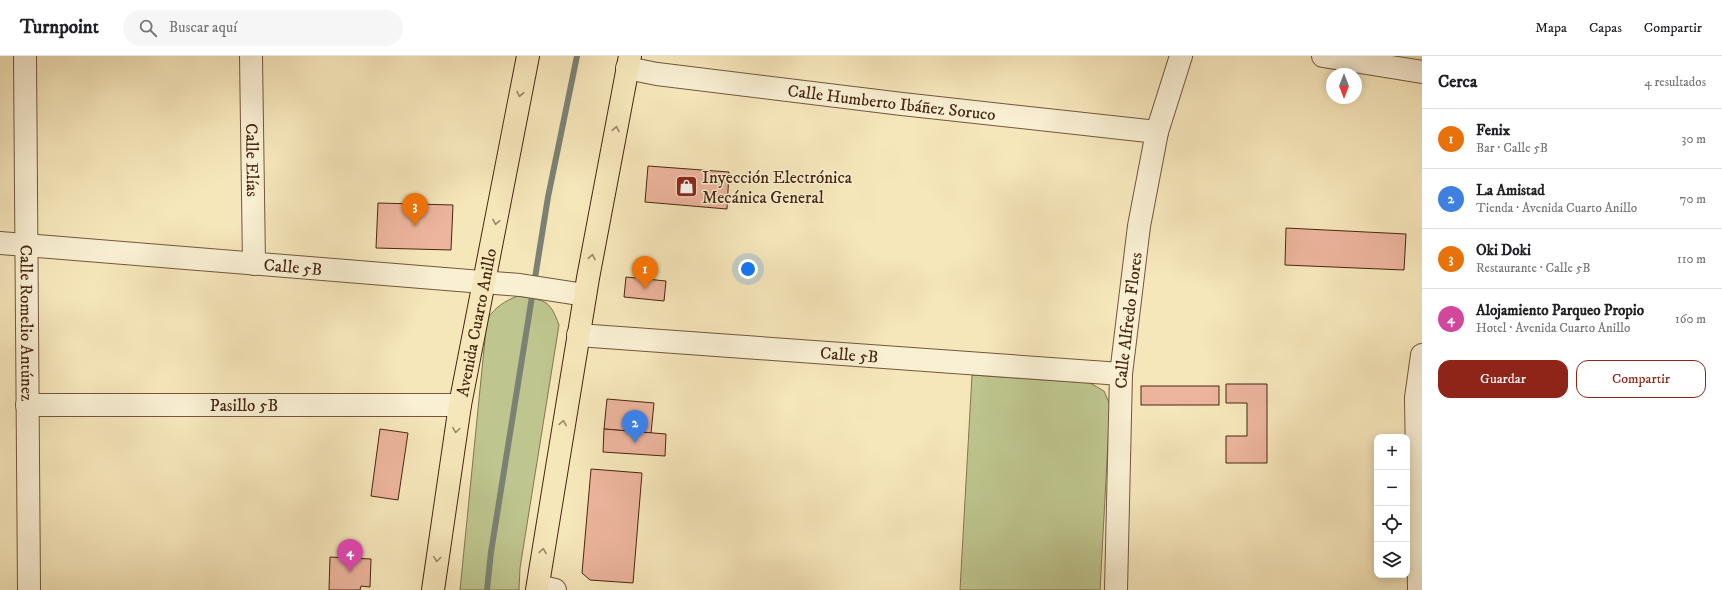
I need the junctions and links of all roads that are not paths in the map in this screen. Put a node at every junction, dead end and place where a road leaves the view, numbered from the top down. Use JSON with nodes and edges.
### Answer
{"nodes":[{"id":1,"x":25,"y":56,"type":"edge"},
{"id":2,"x":251,"y":56,"type":"edge"},
{"id":3,"x":528,"y":56,"type":"edge"},
{"id":4,"x":1180,"y":56,"type":"edge"},
{"id":5,"x":1323,"y":56,"type":"edge"},
{"id":6,"x":629,"y":62,"type":"edge"},
{"id":7,"x":1422,"y":72,"type":"edge"},
{"id":8,"x":1157,"y":132,"type":"junction"},
{"id":9,"x":0,"y":244,"type":"edge"},
{"id":10,"x":26,"y":246,"type":"junction"},
{"id":11,"x":254,"y":264,"type":"junction"},
{"id":12,"x":484,"y":282,"type":"junction"},
{"id":13,"x":585,"y":295,"type":"junction"},
{"id":14,"x":578,"y":335,"type":"junction"},
{"id":15,"x":1422,"y":355,"type":"edge"},
{"id":16,"x":1120,"y":374,"type":"junction"},
{"id":17,"x":27,"y":405,"type":"junction"},
{"id":18,"x":460,"y":405,"type":"junction"},
{"id":19,"x":543,"y":589,"type":"edge"},
{"id":20,"x":29,"y":590,"type":"edge"},
{"id":21,"x":433,"y":590,"type":"edge"},
{"id":22,"x":1116,"y":590,"type":"edge"},
{"id":23,"x":1419,"y":590,"type":"edge"}],
"edges":[{"from":1,"to":10,"type":"street","name":"Calle Romelio Antúnez"},
{"from":2,"to":11,"type":"street","name":"Calle Elías"},
{"from":3,"to":12,"type":"highway","name":"Avenida Cuarto Anillo","one_way":true},
{"from":4,"to":8,"type":"street","name":"Calle Alfredo Flores"},
{"from":5,"to":7,"type":"street"},
{"from":6,"to":8,"type":"street","name":"Calle Humberto Ibáñez Soruco"},
{"from":13,"to":6,"type":"highway","one_way":true},
{"from":8,"to":16,"type":"street","name":"Calle Alfredo Flores"},
{"from":9,"to":10,"type":"street","name":"Calle 5B"},
{"from":10,"to":11,"type":"street","name":"Calle 5B"},
{"from":10,"to":17,"type":"street","name":"Calle Romelio Antúnez"},
{"from":11,"to":12,"type":"street","name":"Calle 5B"},
{"from":12,"to":13,"type":"street","name":"Calle 5B"},
{"from":12,"to":18,"type":"highway","name":"Avenida Cuarto Anillo"},
{"from":13,"to":14,"type":"highway"},
{"from":14,"to":16,"type":"street","name":"Calle 5B"},
{"from":19,"to":14,"type":"highway","one_way":true},
{"from":15,"to":23,"type":"street"},
{"from":16,"to":22,"type":"street","name":"Calle Alfredo Flores"},
{"from":17,"to":18,"type":"street","name":"Pasillo 5B"},
{"from":17,"to":20,"type":"street","name":"Calle Romelio Antúnez"},
{"from":18,"to":21,"type":"highway","name":"Avenida Cuarto Anillo","one_way":true}]}
